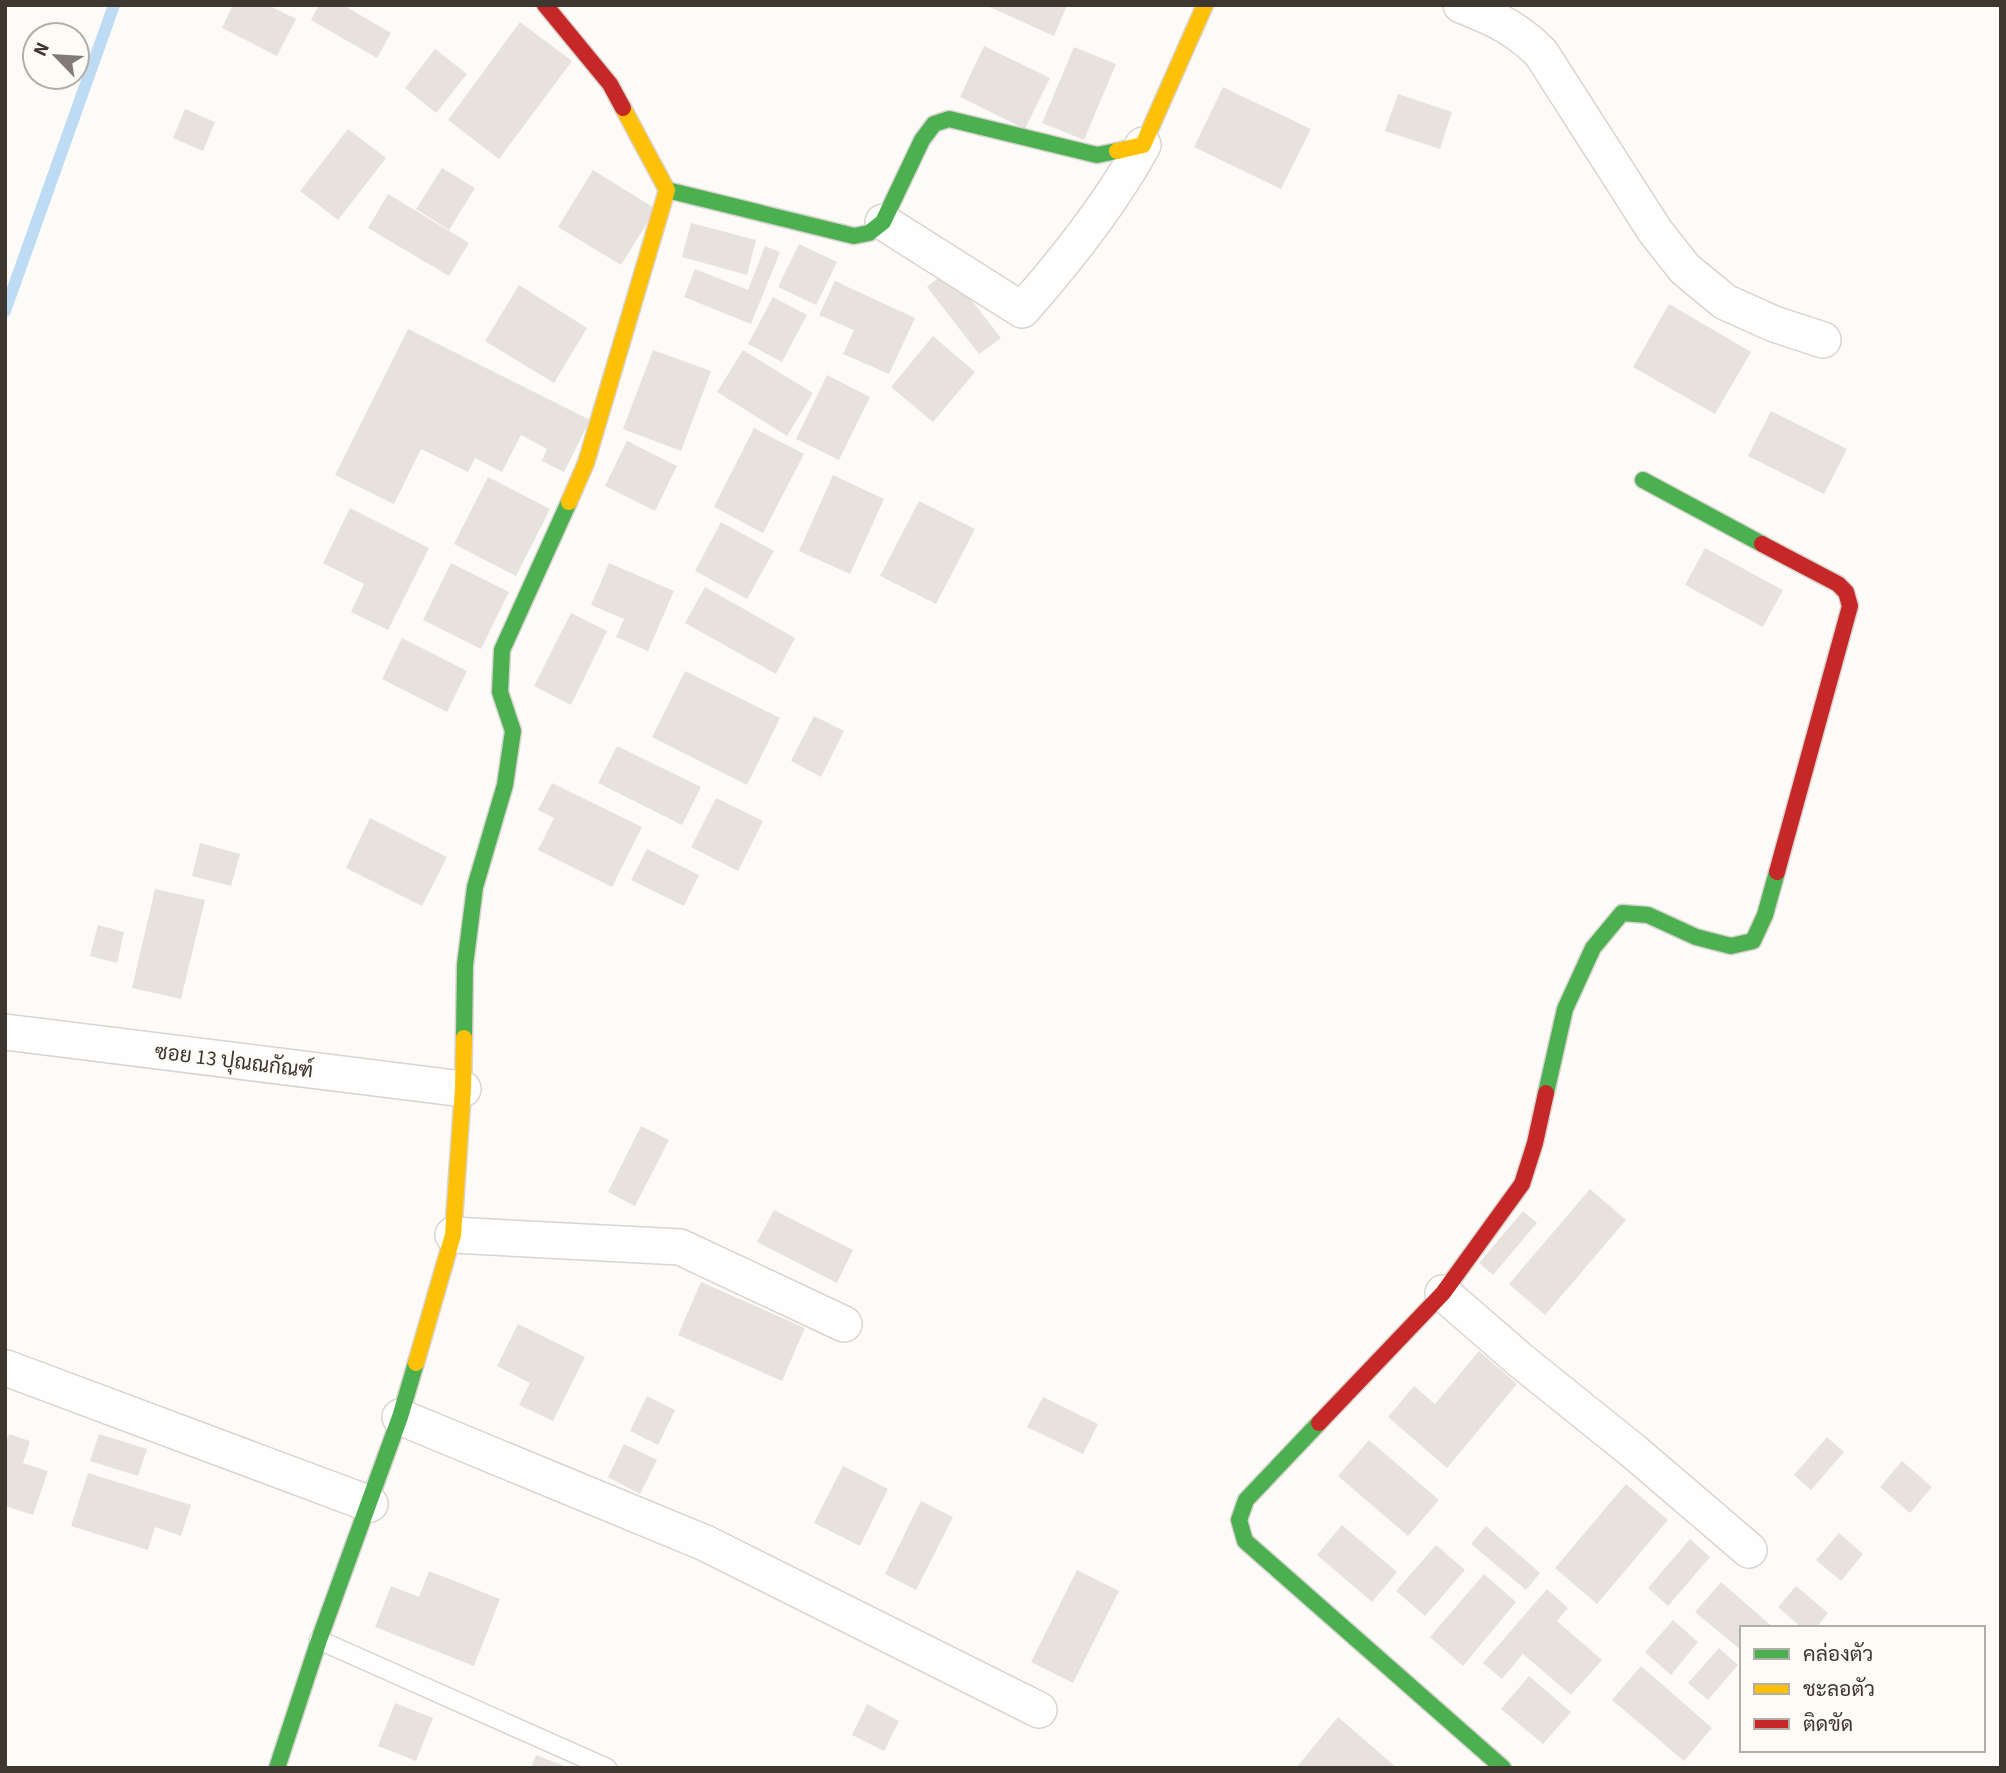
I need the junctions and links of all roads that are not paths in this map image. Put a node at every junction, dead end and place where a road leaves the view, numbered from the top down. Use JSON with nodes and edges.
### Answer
{"nodes":[{"id":1,"x":545,"y":5,"type":"edge"},
{"id":2,"x":1205,"y":5,"type":"edge"},
{"id":3,"x":1461,"y":5,"type":"edge"},
{"id":4,"x":1143,"y":145,"type":"junction"},
{"id":5,"x":667,"y":190,"type":"junction"},
{"id":6,"x":883,"y":222,"type":"junction"},
{"id":7,"x":1823,"y":341,"type":"dead end"},
{"id":8,"x":1643,"y":480,"type":"dead end"},
{"id":9,"x":5,"y":1032,"type":"edge"},
{"id":10,"x":463,"y":1089,"type":"junction"},
{"id":11,"x":453,"y":1235,"type":"junction"},
{"id":12,"x":1443,"y":1293,"type":"junction"},
{"id":13,"x":844,"y":1324,"type":"dead end"},
{"id":14,"x":6,"y":1368,"type":"edge"},
{"id":15,"x":400,"y":1417,"type":"junction"},
{"id":16,"x":370,"y":1504,"type":"junction"},
{"id":17,"x":1749,"y":1550,"type":"dead end"},
{"id":18,"x":319,"y":1640,"type":"junction"},
{"id":19,"x":1040,"y":1710,"type":"dead end"},
{"id":20,"x":277,"y":1768,"type":"edge"},
{"id":21,"x":607,"y":1768,"type":"edge"},
{"id":22,"x":1503,"y":1768,"type":"edge"}],
"edges":[{"from":1,"to":5,"type":"street"},
{"from":2,"to":4,"type":"street"},
{"from":3,"to":7,"type":"street"},
{"from":4,"to":6,"type":"street"},
{"from":4,"to":6,"type":"street"},
{"from":5,"to":6,"type":"street"},
{"from":5,"to":10,"type":"street"},
{"from":8,"to":12,"type":"street"},
{"from":9,"to":10,"type":"street","name":"ซอย 13 ปุณณกัณฑ์"},
{"from":10,"to":11,"type":"street"},
{"from":11,"to":13,"type":"street"},
{"from":11,"to":15,"type":"street"},
{"from":12,"to":17,"type":"street"},
{"from":12,"to":22,"type":"street"},
{"from":14,"to":16,"type":"street"},
{"from":15,"to":16,"type":"street"},
{"from":15,"to":19,"type":"street"},
{"from":16,"to":18,"type":"street"},
{"from":18,"to":20,"type":"street"},
{"from":18,"to":21,"type":"lane"}]}
